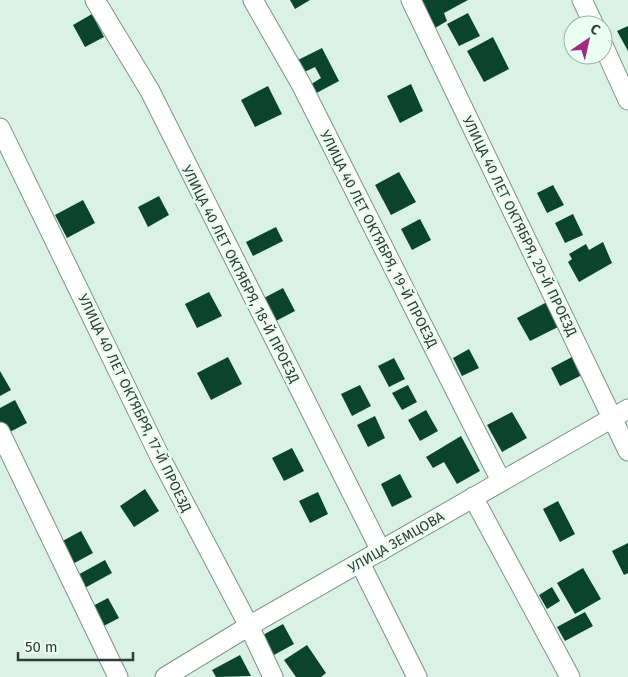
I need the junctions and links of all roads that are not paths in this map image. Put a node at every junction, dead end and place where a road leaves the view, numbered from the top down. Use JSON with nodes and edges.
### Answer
{"nodes":[{"id":1,"x":95,"y":0,"type":"edge"},
{"id":2,"x":253,"y":0,"type":"edge"},
{"id":3,"x":411,"y":0,"type":"edge"},
{"id":4,"x":582,"y":0,"type":"edge"},
{"id":5,"x":589,"y":15,"type":"edge"},
{"id":6,"x":612,"y":65,"type":"edge"},
{"id":7,"x":628,"y":100,"type":"edge"},
{"id":8,"x":0,"y":128,"type":"edge"},
{"id":9,"x":620,"y":413,"type":"edge"},
{"id":10,"x":0,"y":432,"type":"edge"},
{"id":11,"x":628,"y":451,"type":"edge"},
{"id":12,"x":501,"y":481,"type":"junction"},
{"id":13,"x":473,"y":497,"type":"junction"},
{"id":14,"x":381,"y":551,"type":"junction"},
{"id":15,"x":360,"y":563,"type":"junction"},
{"id":16,"x":249,"y":626,"type":"junction"},
{"id":17,"x":118,"y":677,"type":"edge"},
{"id":18,"x":165,"y":677,"type":"edge"},
{"id":19,"x":273,"y":677,"type":"edge"},
{"id":20,"x":416,"y":677,"type":"edge"},
{"id":21,"x":570,"y":677,"type":"edge"}],
"edges":[{"from":1,"to":14,"type":"street","name":"УЛИЦА 40 ЛЕТ ОКТЯБРЯ, 18-Й ПРОЕЗД"},
{"from":2,"to":12,"type":"street","name":"УЛИЦА 40 ЛЕТ ОКТЯБРЯ, 19-Й ПРОЕЗД"},
{"from":3,"to":9,"type":"street","name":"УЛИЦА 40 ЛЕТ ОКТЯБРЯ, 20-Й ПРОЕЗД"},
{"from":4,"to":5,"type":"street"},
{"from":6,"to":7,"type":"street"},
{"from":8,"to":16,"type":"street","name":"УЛИЦА 40 ЛЕТ ОКТЯБРЯ, 17-Й ПРОЕЗД"},
{"from":9,"to":11,"type":"street","name":"УЛИЦА 40 ЛЕТ ОКТЯБРЯ, 20-Й ПРОЕЗД"},
{"from":9,"to":12,"type":"street","name":"УЛИЦА ЗЕМЦОВА"},
{"from":10,"to":17,"type":"street"},
{"from":12,"to":13,"type":"street","name":"УЛИЦА ЗЕМЦОВА"},
{"from":13,"to":14,"type":"street","name":"УЛИЦА ЗЕМЦОВА"},
{"from":13,"to":21,"type":"street"},
{"from":14,"to":15,"type":"street","name":"УЛИЦА ЗЕМЦОВА"},
{"from":15,"to":16,"type":"street","name":"УЛИЦА ЗЕМЦОВА"},
{"from":15,"to":20,"type":"street"},
{"from":16,"to":18,"type":"street","name":"УЛИЦА ЗЕМЦОВА"},
{"from":16,"to":19,"type":"street","name":"УЛИЦА 40 ЛЕТ ОКТЯБРЯ, 17-Й ПРОЕЗД"}]}
